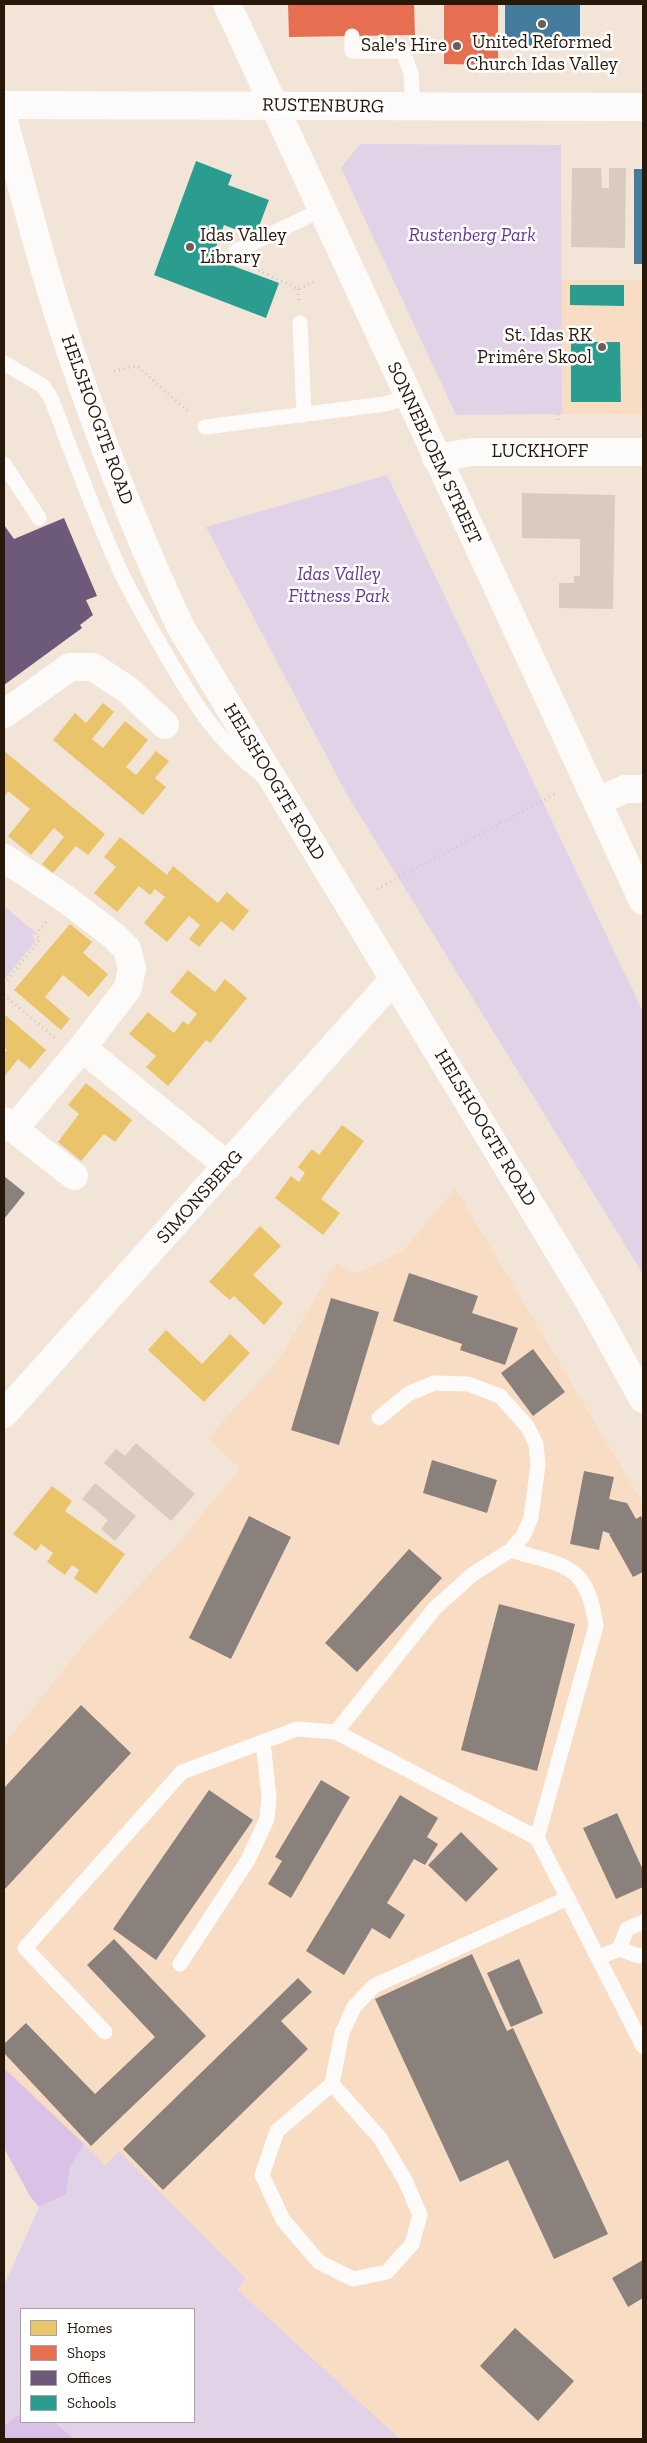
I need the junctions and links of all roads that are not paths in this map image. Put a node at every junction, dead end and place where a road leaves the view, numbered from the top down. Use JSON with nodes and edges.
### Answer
{"nodes":[{"id":1,"x":227,"y":4,"type":"edge"},
{"id":2,"x":352,"y":36,"type":"dead end"},
{"id":3,"x":4,"y":105,"type":"edge"},
{"id":4,"x":275,"y":106,"type":"junction"},
{"id":5,"x":413,"y":107,"type":"junction"},
{"id":6,"x":643,"y":107,"type":"edge"},
{"id":7,"x":4,"y":121,"type":"edge"},
{"id":8,"x":322,"y":210,"type":"junction"},
{"id":9,"x":236,"y":251,"type":"dead end"},
{"id":10,"x":300,"y":323,"type":"dead end"},
{"id":11,"x":4,"y":363,"type":"edge"},
{"id":12,"x":408,"y":397,"type":"junction"},
{"id":13,"x":304,"y":414,"type":"junction"},
{"id":14,"x":205,"y":427,"type":"road end"},
{"id":15,"x":643,"y":452,"type":"edge"},
{"id":16,"x":436,"y":458,"type":"junction"},
{"id":17,"x":4,"y":464,"type":"edge"},
{"id":18,"x":38,"y":518,"type":"dead end"},
{"id":19,"x":4,"y":714,"type":"edge"},
{"id":20,"x":165,"y":725,"type":"dead end"},
{"id":21,"x":276,"y":786,"type":"junction"},
{"id":22,"x":643,"y":789,"type":"edge"},
{"id":23,"x":597,"y":802,"type":"junction"},
{"id":24,"x":4,"y":858,"type":"edge"},
{"id":25,"x":643,"y":901,"type":"edge"},
{"id":26,"x":394,"y":979,"type":"junction"},
{"id":27,"x":79,"y":1052,"type":"junction"},
{"id":28,"x":9,"y":1125,"type":"edge"},
{"id":29,"x":228,"y":1166,"type":"junction"},
{"id":30,"x":74,"y":1176,"type":"dead end"},
{"id":31,"x":643,"y":1399,"type":"edge"},
{"id":32,"x":4,"y":1414,"type":"edge"},
{"id":33,"x":379,"y":1418,"type":"dead end"},
{"id":34,"x":511,"y":1550,"type":"junction"},
{"id":35,"x":336,"y":1732,"type":"junction"},
{"id":36,"x":263,"y":1742,"type":"junction"},
{"id":37,"x":537,"y":1838,"type":"junction"},
{"id":38,"x":568,"y":1898,"type":"junction"},
{"id":39,"x":643,"y":1922,"type":"edge"},
{"id":40,"x":619,"y":1949,"type":"junction"},
{"id":41,"x":643,"y":1954,"type":"edge"},
{"id":42,"x":600,"y":1957,"type":"junction"},
{"id":43,"x":180,"y":1964,"type":"dead end"},
{"id":44,"x":105,"y":2032,"type":"dead end"},
{"id":45,"x":643,"y":2046,"type":"edge"},
{"id":46,"x":332,"y":2084,"type":"junction"}],
"edges":[{"from":1,"to":4,"type":"street","name":"SONNEBLOEM STREET"},
{"from":2,"to":5,"type":"lane"},
{"from":3,"to":4,"type":"street","name":"RUSTENBURG"},
{"from":4,"to":5,"type":"street","name":"RUSTENBURG"},
{"from":4,"to":8,"type":"street","name":"SONNEBLOEM STREET"},
{"from":5,"to":6,"type":"street","name":"RUSTENBURG"},
{"from":7,"to":21,"type":"street","name":"HELSHOOGTE ROAD"},
{"from":8,"to":9,"type":"lane"},
{"from":8,"to":12,"type":"street","name":"SONNEBLOEM STREET"},
{"from":10,"to":13,"type":"lane"},
{"from":11,"to":21,"type":"lane"},
{"from":12,"to":13,"type":"lane"},
{"from":12,"to":16,"type":"street","name":"SONNEBLOEM STREET"},
{"from":13,"to":14,"type":"lane"},
{"from":15,"to":16,"type":"street","name":"LUCKHOFF"},
{"from":16,"to":23,"type":"street","name":"SONNEBLOEM STREET"},
{"from":17,"to":18,"type":"lane"},
{"from":19,"to":20,"type":"street"},
{"from":21,"to":26,"type":"street","name":"HELSHOOGTE ROAD"},
{"from":22,"to":23,"type":"street"},
{"from":23,"to":25,"type":"street","name":"SONNEBLOEM STREET"},
{"from":24,"to":27,"type":"street"},
{"from":26,"to":29,"type":"street","name":"SIMONSBERG"},
{"from":26,"to":31,"type":"street","name":"HELSHOOGTE ROAD"},
{"from":27,"to":28,"type":"street"},
{"from":27,"to":29,"type":"street"},
{"from":28,"to":30,"type":"street"},
{"from":29,"to":32,"type":"street","name":"SIMONSBERG"},
{"from":33,"to":34,"type":"lane"},
{"from":34,"to":35,"type":"lane"},
{"from":34,"to":37,"type":"lane"},
{"from":35,"to":36,"type":"lane"},
{"from":35,"to":37,"type":"lane"},
{"from":36,"to":43,"type":"lane"},
{"from":36,"to":44,"type":"lane"},
{"from":37,"to":38,"type":"lane"},
{"from":38,"to":42,"type":"lane"},
{"from":38,"to":46,"type":"lane"},
{"from":39,"to":40,"type":"lane"},
{"from":40,"to":41,"type":"lane"},
{"from":40,"to":42,"type":"lane"},
{"from":42,"to":45,"type":"lane"},
{"from":46,"to":46,"type":"lane"}]}
